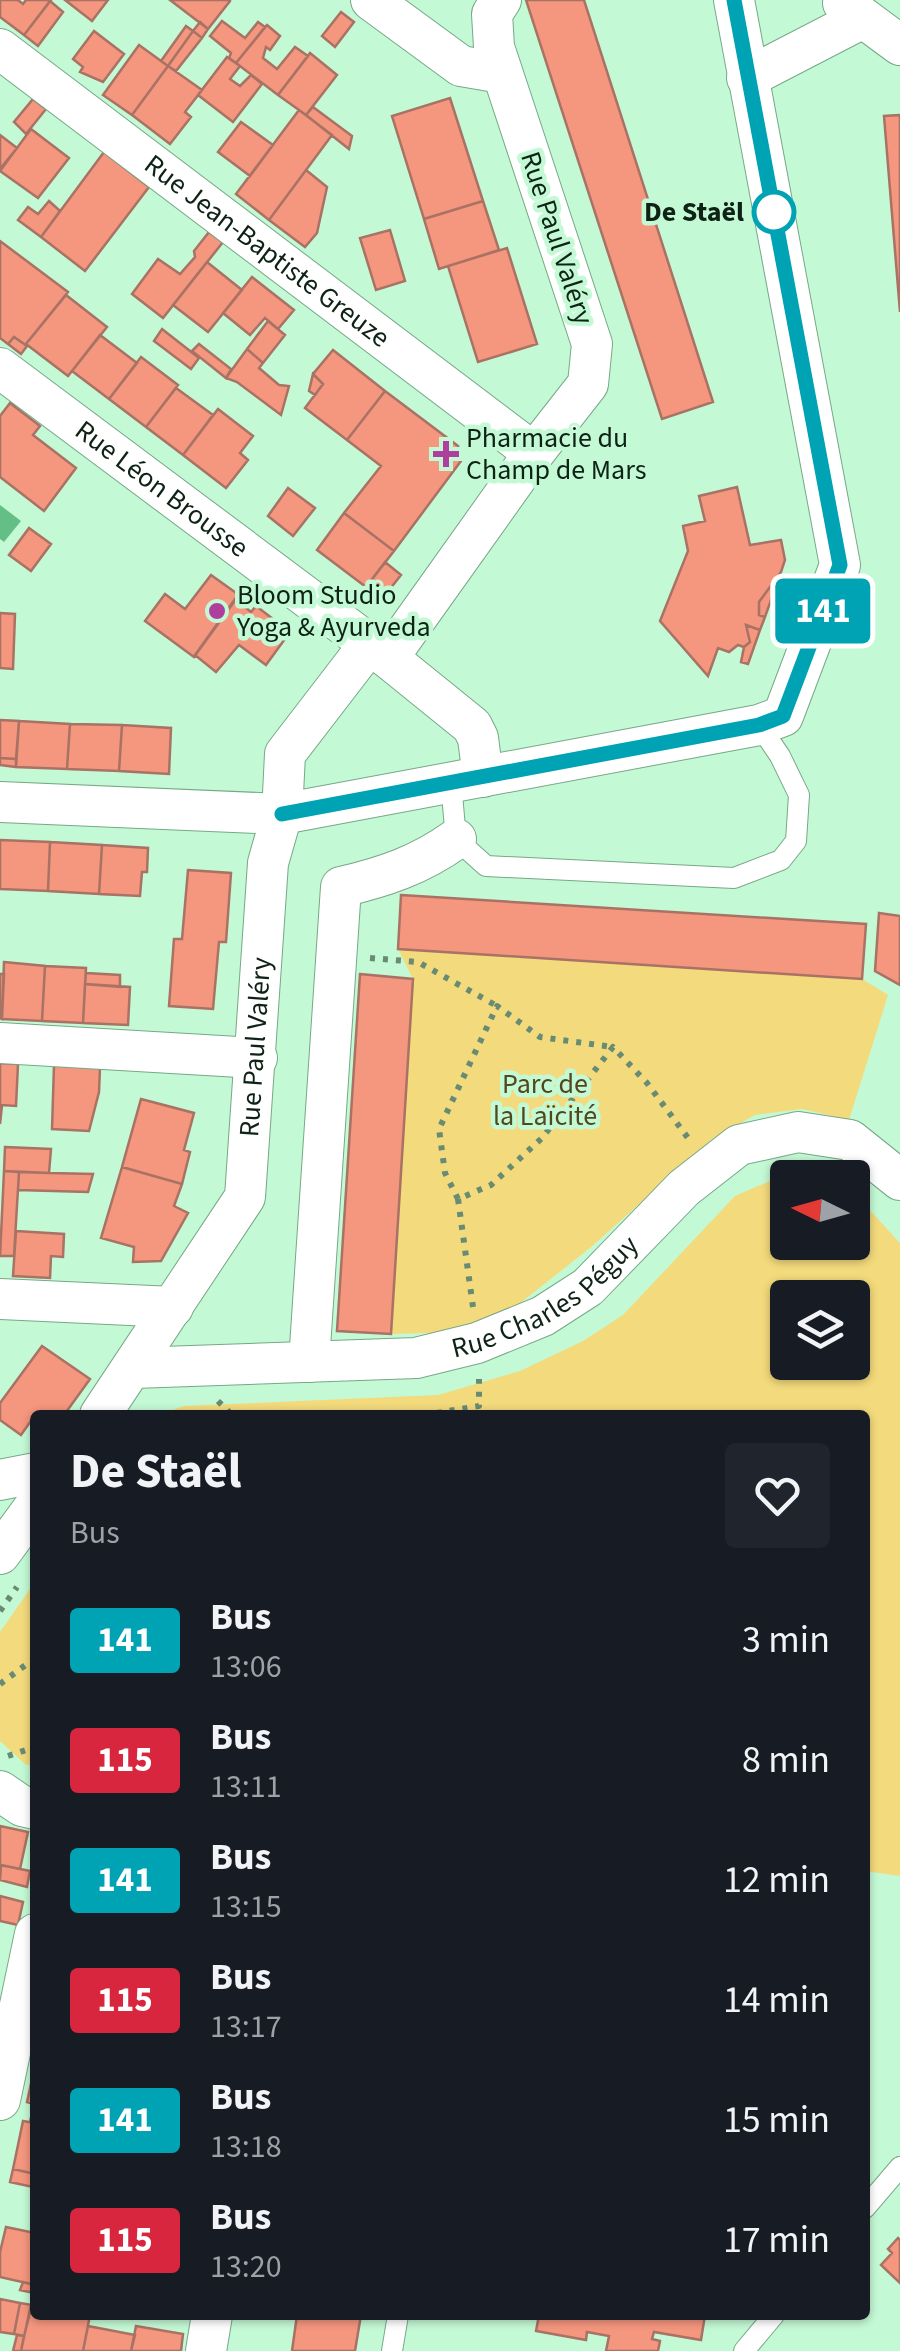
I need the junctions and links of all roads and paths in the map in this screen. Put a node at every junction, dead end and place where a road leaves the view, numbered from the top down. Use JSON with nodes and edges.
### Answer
{"nodes":[{"id":1,"x":370,"y":0,"type":"edge"},
{"id":2,"x":502,"y":0,"type":"edge"},
{"id":3,"x":734,"y":0,"type":"edge"},
{"id":4,"x":851,"y":9,"type":"edge"},
{"id":5,"x":900,"y":45,"type":"edge"},
{"id":6,"x":0,"y":49,"type":"edge"},
{"id":7,"x":502,"y":72,"type":"junction"},
{"id":8,"x":747,"y":78,"type":"junction"},
{"id":9,"x":0,"y":368,"type":"edge"},
{"id":10,"x":534,"y":453,"type":"junction"},
{"id":11,"x":373,"y":658,"type":"junction"},
{"id":12,"x":759,"y":725,"type":"junction"},
{"id":13,"x":467,"y":780,"type":"junction"},
{"id":14,"x":0,"y":802,"type":"edge"},
{"id":15,"x":282,"y":814,"type":"junction"},
{"id":16,"x":456,"y":839,"type":"junction"},
{"id":17,"x":336,"y":955,"type":"junction"},
{"id":18,"x":497,"y":1006,"type":"junction"},
{"id":19,"x":0,"y":1044,"type":"edge"},
{"id":20,"x":613,"y":1047,"type":"junction"},
{"id":21,"x":256,"y":1058,"type":"junction"},
{"id":22,"x":710,"y":1168,"type":"junction"},
{"id":23,"x":900,"y":1180,"type":"edge"},
{"id":24,"x":458,"y":1199,"type":"junction"},
{"id":25,"x":0,"y":1299,"type":"edge"},
{"id":26,"x":173,"y":1307,"type":"junction"},
{"id":27,"x":478,"y":1343,"type":"junction"},
{"id":28,"x":309,"y":1362,"type":"junction"},
{"id":29,"x":132,"y":1368,"type":"junction"},
{"id":30,"x":103,"y":1410,"type":"edge"},
{"id":31,"x":479,"y":1410,"type":"edge"},
{"id":32,"x":30,"y":1474,"type":"edge"},
{"id":33,"x":0,"y":1480,"type":"edge"},
{"id":34,"x":30,"y":1513,"type":"edge"},
{"id":35,"x":0,"y":1554,"type":"edge"},
{"id":36,"x":30,"y":1662,"type":"edge"},
{"id":37,"x":0,"y":1684,"type":"edge"},
{"id":38,"x":30,"y":1751,"type":"edge"},
{"id":39,"x":2,"y":1774,"type":"edge"},
{"id":40,"x":30,"y":1808,"type":"edge"},
{"id":41,"x":30,"y":1958,"type":"edge"},
{"id":42,"x":0,"y":2100,"type":"edge"},
{"id":43,"x":900,"y":2167,"type":"edge"},
{"id":44,"x":870,"y":2202,"type":"edge"},
{"id":45,"x":211,"y":2320,"type":"edge"},
{"id":46,"x":397,"y":2320,"type":"edge"},
{"id":47,"x":767,"y":2320,"type":"edge"},
{"id":48,"x":206,"y":2351,"type":"edge"},
{"id":49,"x":392,"y":2351,"type":"edge"},
{"id":50,"x":744,"y":2351,"type":"edge"}],
"edges":[{"from":1,"to":7,"type":"street"},
{"from":2,"to":7,"type":"street","name":"Rue Paul Valéry"},
{"from":3,"to":8,"type":"street"},
{"from":4,"to":5,"type":"street"},
{"from":4,"to":8,"type":"street"},
{"from":6,"to":10,"type":"street","name":"Rue Jean-Baptiste Greuze"},
{"from":7,"to":10,"type":"street","name":"Rue Paul Valéry"},
{"from":8,"to":12,"type":"street"},
{"from":9,"to":11,"type":"street","name":"Rue Léon Brousse"},
{"from":10,"to":11,"type":"street","name":"Rue Paul Valéry"},
{"from":11,"to":13,"type":"street","name":"Rue Léon Brousse"},
{"from":11,"to":15,"type":"street","name":"Rue Paul Valéry"},
{"from":12,"to":13,"type":"street"},
{"from":12,"to":16,"type":"lane"},
{"from":13,"to":15,"type":"street"},
{"from":13,"to":16,"type":"lane"},
{"from":14,"to":15,"type":"street"},
{"from":15,"to":21,"type":"street","name":"Rue Paul Valéry"},
{"from":16,"to":17,"type":"street"},
{"from":17,"to":18,"type":"path"},
{"from":17,"to":28,"type":"street"},
{"from":18,"to":20,"type":"path"},
{"from":18,"to":24,"type":"path"},
{"from":19,"to":21,"type":"street"},
{"from":20,"to":22,"type":"path"},
{"from":20,"to":24,"type":"path"},
{"from":21,"to":26,"type":"street","name":"Rue Paul Valéry"},
{"from":22,"to":23,"type":"street","name":"Rue Charles Péguy"},
{"from":22,"to":27,"type":"street","name":"Rue Charles Péguy"},
{"from":24,"to":27,"type":"path"},
{"from":25,"to":26,"type":"street"},
{"from":26,"to":29,"type":"street","name":"Rue Paul Valéry"},
{"from":27,"to":28,"type":"street","name":"Rue Charles Péguy"},
{"from":27,"to":31,"type":"path"},
{"from":28,"to":29,"type":"street","name":"Rue Charles Péguy"},
{"from":29,"to":30,"type":"street","name":"Rue Paul Valéry"},
{"from":32,"to":33,"type":"street"},
{"from":34,"to":35,"type":"street"},
{"from":36,"to":37,"type":"path"},
{"from":38,"to":39,"type":"path"},
{"from":39,"to":40,"type":"street"},
{"from":41,"to":42,"type":"street"},
{"from":43,"to":44,"type":"lane"},
{"from":45,"to":48,"type":"street"},
{"from":46,"to":49,"type":"lane"},
{"from":47,"to":50,"type":"lane"}]}
